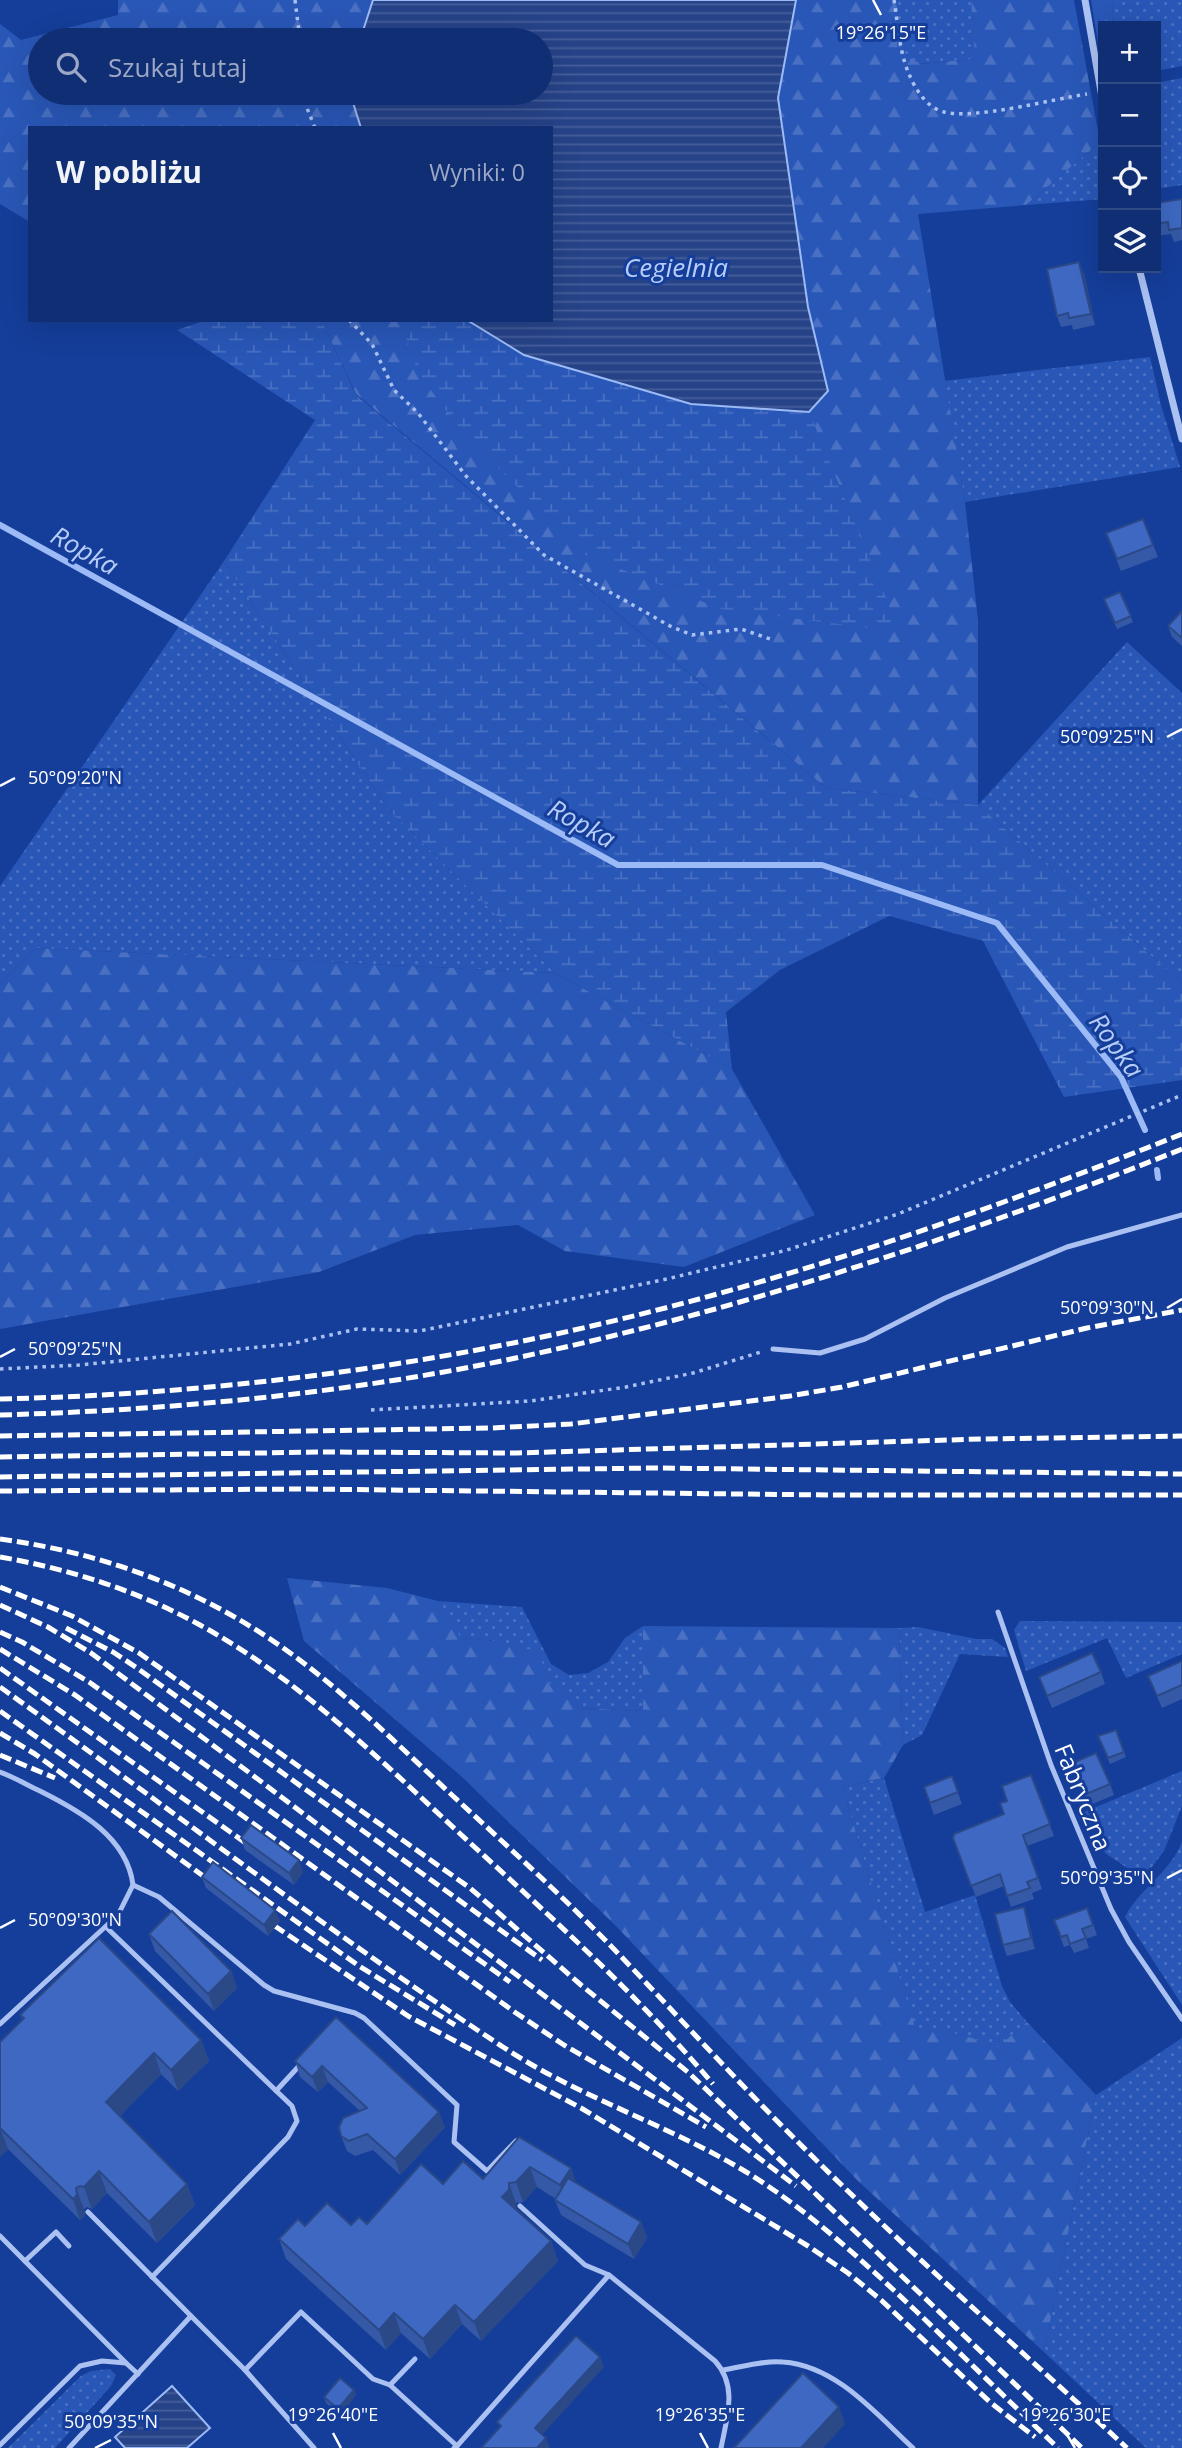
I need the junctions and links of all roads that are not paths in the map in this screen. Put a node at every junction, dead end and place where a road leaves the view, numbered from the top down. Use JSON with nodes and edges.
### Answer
{"nodes":[{"id":1,"x":1085,"y":0,"type":"edge"},
{"id":2,"x":1100,"y":84,"type":"edge"},
{"id":3,"x":1140,"y":273,"type":"edge"},
{"id":4,"x":1182,"y":439,"type":"edge"},
{"id":5,"x":1182,"y":1215,"type":"edge"},
{"id":6,"x":773,"y":1349,"type":"road end"},
{"id":7,"x":998,"y":1612,"type":"dead end"},
{"id":8,"x":0,"y":1772,"type":"edge"},
{"id":9,"x":133,"y":1885,"type":"junction"},
{"id":10,"x":106,"y":1927,"type":"junction"},
{"id":11,"x":1182,"y":2019,"type":"edge"},
{"id":12,"x":0,"y":2024,"type":"edge"},
{"id":13,"x":299,"y":2066,"type":"edge"},
{"id":14,"x":276,"y":2091,"type":"junction"},
{"id":15,"x":516,"y":2141,"type":"edge"},
{"id":16,"x":520,"y":2206,"type":"dead end"},
{"id":17,"x":88,"y":2212,"type":"dead end"},
{"id":18,"x":0,"y":2236,"type":"edge"},
{"id":19,"x":69,"y":2246,"type":"dead end"},
{"id":20,"x":25,"y":2261,"type":"junction"},
{"id":21,"x":609,"y":2275,"type":"junction"},
{"id":22,"x":152,"y":2277,"type":"junction"},
{"id":23,"x":191,"y":2316,"type":"junction"},
{"id":24,"x":415,"y":2359,"type":"dead end"},
{"id":25,"x":126,"y":2363,"type":"junction"},
{"id":26,"x":245,"y":2370,"type":"junction"},
{"id":27,"x":723,"y":2370,"type":"junction"},
{"id":28,"x":138,"y":2374,"type":"junction"},
{"id":29,"x":390,"y":2385,"type":"junction"},
{"id":30,"x":0,"y":2445,"type":"edge"},
{"id":31,"x":456,"y":2447,"type":"edge"},
{"id":32,"x":69,"y":2448,"type":"edge"},
{"id":33,"x":314,"y":2448,"type":"edge"},
{"id":34,"x":721,"y":2448,"type":"edge"},
{"id":35,"x":913,"y":2448,"type":"edge"}],
"edges":[{"from":1,"to":2,"type":"street"},
{"from":3,"to":4,"type":"street"},
{"from":5,"to":6,"type":"lane"},
{"from":7,"to":11,"type":"lane","name":"Fabryczna"},
{"from":8,"to":9,"type":"lane"},
{"from":9,"to":10,"type":"lane"},
{"from":9,"to":15,"type":"lane"},
{"from":10,"to":12,"type":"lane"},
{"from":10,"to":14,"type":"lane"},
{"from":13,"to":14,"type":"lane"},
{"from":14,"to":22,"type":"lane"},
{"from":16,"to":21,"type":"lane"},
{"from":17,"to":22,"type":"lane"},
{"from":18,"to":20,"type":"lane"},
{"from":19,"to":20,"type":"lane"},
{"from":20,"to":25,"type":"lane"},
{"from":21,"to":27,"type":"lane"},
{"from":21,"to":31,"type":"lane"},
{"from":22,"to":23,"type":"lane"},
{"from":23,"to":26,"type":"lane"},
{"from":23,"to":28,"type":"lane"},
{"from":24,"to":29,"type":"lane"},
{"from":25,"to":28,"type":"lane"},
{"from":25,"to":30,"type":"lane"},
{"from":26,"to":29,"type":"lane"},
{"from":26,"to":33,"type":"lane"},
{"from":27,"to":34,"type":"lane"},
{"from":27,"to":35,"type":"lane"},
{"from":28,"to":32,"type":"lane"},
{"from":29,"to":31,"type":"lane"}]}
